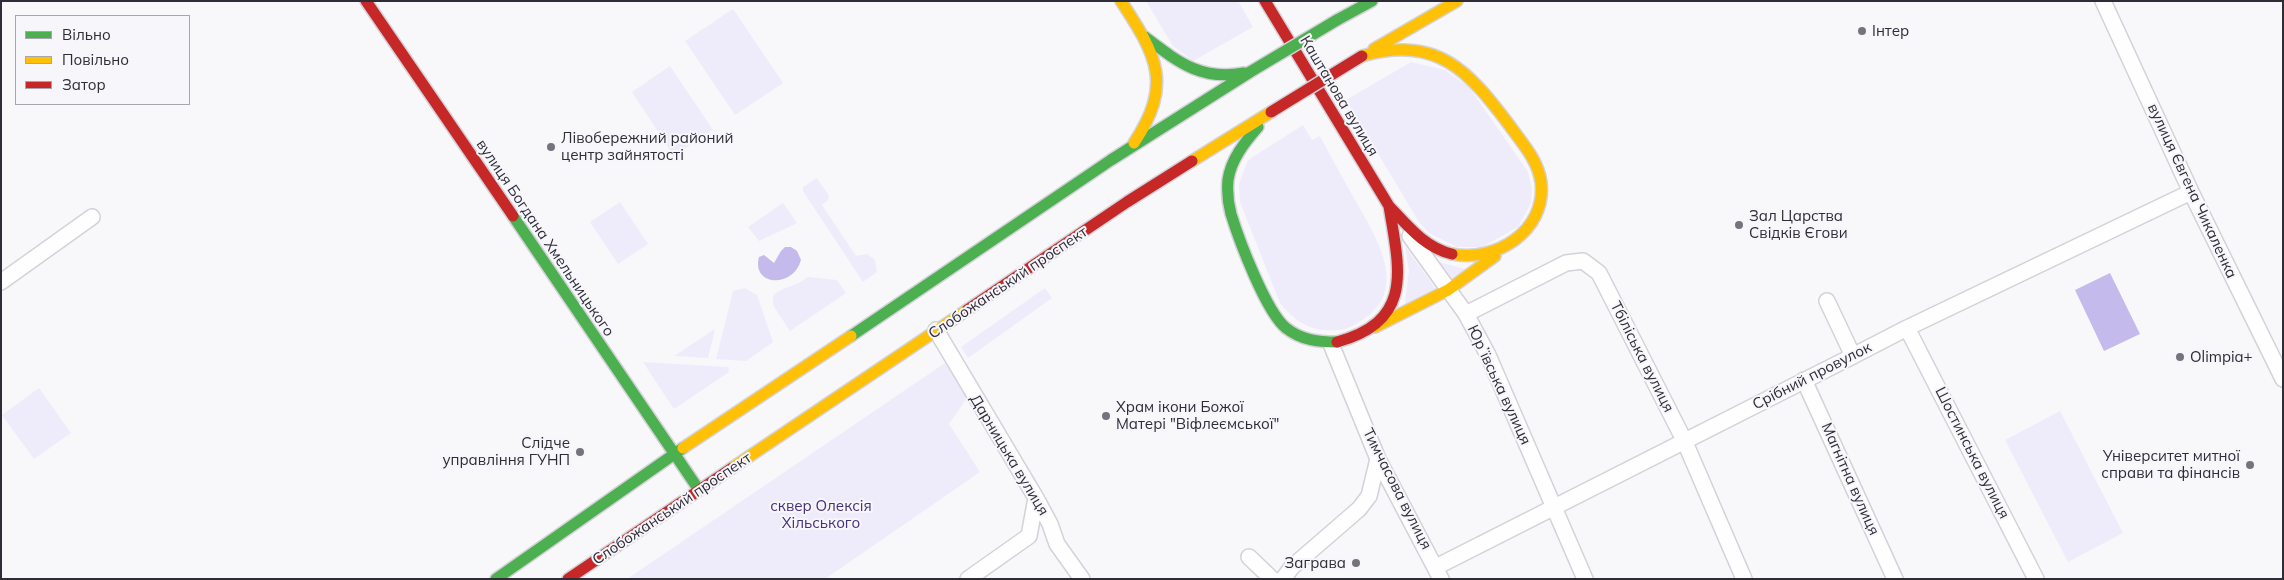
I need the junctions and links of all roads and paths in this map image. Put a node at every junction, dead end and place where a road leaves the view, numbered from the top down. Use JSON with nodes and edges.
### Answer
{"nodes":[{"id":1,"x":366,"y":1,"type":"edge"},
{"id":2,"x":1121,"y":1,"type":"edge"},
{"id":3,"x":1265,"y":1,"type":"edge"},
{"id":4,"x":1351,"y":1,"type":"edge"},
{"id":5,"x":1372,"y":1,"type":"edge"},
{"id":6,"x":1457,"y":1,"type":"edge"},
{"id":7,"x":2103,"y":1,"type":"edge"},
{"id":8,"x":1337,"y":20,"type":"junction"},
{"id":9,"x":1145,"y":37,"type":"junction"},
{"id":10,"x":1362,"y":56,"type":"junction"},
{"id":11,"x":1250,"y":72,"type":"junction"},
{"id":12,"x":1271,"y":112,"type":"junction"},
{"id":13,"x":1132,"y":147,"type":"junction"},
{"id":14,"x":2191,"y":192,"type":"junction"},
{"id":15,"x":1388,"y":206,"type":"junction"},
{"id":16,"x":92,"y":217,"type":"dead end"},
{"id":17,"x":1508,"y":246,"type":"junction"},
{"id":18,"x":1,"y":282,"type":"edge"},
{"id":19,"x":1448,"y":290,"type":"junction"},
{"id":20,"x":1827,"y":301,"type":"dead end"},
{"id":21,"x":1466,"y":314,"type":"junction"},
{"id":22,"x":1907,"y":328,"type":"junction"},
{"id":23,"x":936,"y":330,"type":"junction"},
{"id":24,"x":1368,"y":331,"type":"junction"},
{"id":25,"x":1331,"y":344,"type":"junction"},
{"id":26,"x":1853,"y":356,"type":"junction"},
{"id":27,"x":1804,"y":380,"type":"junction"},
{"id":28,"x":2283,"y":380,"type":"edge"},
{"id":29,"x":1684,"y":440,"type":"junction"},
{"id":30,"x":674,"y":454,"type":"junction"},
{"id":31,"x":1378,"y":459,"type":"junction"},
{"id":32,"x":699,"y":490,"type":"junction"},
{"id":33,"x":1036,"y":498,"type":"junction"},
{"id":34,"x":1553,"y":507,"type":"junction"},
{"id":35,"x":1249,"y":557,"type":"dead end"},
{"id":36,"x":1439,"y":573,"type":"edge"},
{"id":37,"x":496,"y":579,"type":"edge"},
{"id":38,"x":568,"y":579,"type":"edge"},
{"id":39,"x":968,"y":579,"type":"edge"},
{"id":40,"x":1082,"y":579,"type":"edge"},
{"id":41,"x":1272,"y":579,"type":"edge"},
{"id":42,"x":1283,"y":579,"type":"edge"},
{"id":43,"x":1585,"y":579,"type":"edge"},
{"id":44,"x":1744,"y":579,"type":"edge"},
{"id":45,"x":1895,"y":579,"type":"edge"},
{"id":46,"x":2036,"y":579,"type":"edge"}],
"edges":[{"from":1,"to":30,"type":"main road","name":"вулиця Богдана Хмельницького"},
{"from":2,"to":9,"type":"main road"},
{"from":3,"to":15,"type":"main road","name":"Каштанова вулиця"},
{"from":4,"to":8,"type":"main road"},
{"from":5,"to":8,"type":"main road"},
{"from":6,"to":10,"type":"main road","name":"Слобожанський проспект"},
{"from":7,"to":14,"type":"street","name":"вулиця Євгена Чикаленка"},
{"from":8,"to":11,"type":"main road","bridge":true},
{"from":9,"to":11,"type":"main road"},
{"from":9,"to":13,"type":"main road"},
{"from":10,"to":12,"type":"main road","name":"Слобожанський проспект","bridge":true},
{"from":10,"to":17,"type":"main road"},
{"from":11,"to":13,"type":"main road"},
{"from":12,"to":23,"type":"main road","name":"Слобожанський проспект"},
{"from":12,"to":25,"type":"main road"},
{"from":13,"to":30,"type":"main road"},
{"from":14,"to":22,"type":"street","name":"Срібний провулок"},
{"from":14,"to":28,"type":"street","name":"вулиця Євгена Чикаленка"},
{"from":15,"to":17,"type":"main road"},
{"from":15,"to":19,"type":"street","name":"Юрʼївська вулиця"},
{"from":15,"to":24,"type":"main road"},
{"from":16,"to":18,"type":"street"},
{"from":17,"to":19,"type":"main road"},
{"from":19,"to":21,"type":"street","name":"Юрʼївська вулиця"},
{"from":19,"to":24,"type":"main road"},
{"from":20,"to":26,"type":"street"},
{"from":21,"to":29,"type":"street","name":"Тбіліська вулиця"},
{"from":21,"to":34,"type":"street","name":"Юрʼївська вулиця"},
{"from":22,"to":26,"type":"street","name":"Срібний провулок"},
{"from":22,"to":46,"type":"street","name":"Шостинська вулиця"},
{"from":23,"to":32,"type":"main road","name":"Слобожанський проспект"},
{"from":23,"to":33,"type":"street","name":"Дарницька вулиця"},
{"from":24,"to":25,"type":"main road"},
{"from":25,"to":31,"type":"street","name":"Тимчасова вулиця"},
{"from":26,"to":27,"type":"street","name":"Срібний провулок"},
{"from":27,"to":29,"type":"street","name":"Срібний провулок"},
{"from":27,"to":45,"type":"street","name":"Магнітна вулиця"},
{"from":29,"to":34,"type":"street","name":"Срібний провулок"},
{"from":29,"to":44,"type":"street","name":"Тбіліська вулиця"},
{"from":30,"to":32,"type":"main road","name":"вулиця Богдана Хмельницького"},
{"from":30,"to":37,"type":"main road"},
{"from":31,"to":36,"type":"street","name":"Тимчасова вулиця"},
{"from":31,"to":42,"type":"street"},
{"from":32,"to":38,"type":"main road","name":"Слобожанський проспект"},
{"from":33,"to":39,"type":"street"},
{"from":33,"to":40,"type":"street","name":"Дарницька вулиця"},
{"from":34,"to":36,"type":"street","name":"Срібний провулок"},
{"from":34,"to":43,"type":"street","name":"Юрʼївська вулиця"},
{"from":35,"to":41,"type":"street"}]}
